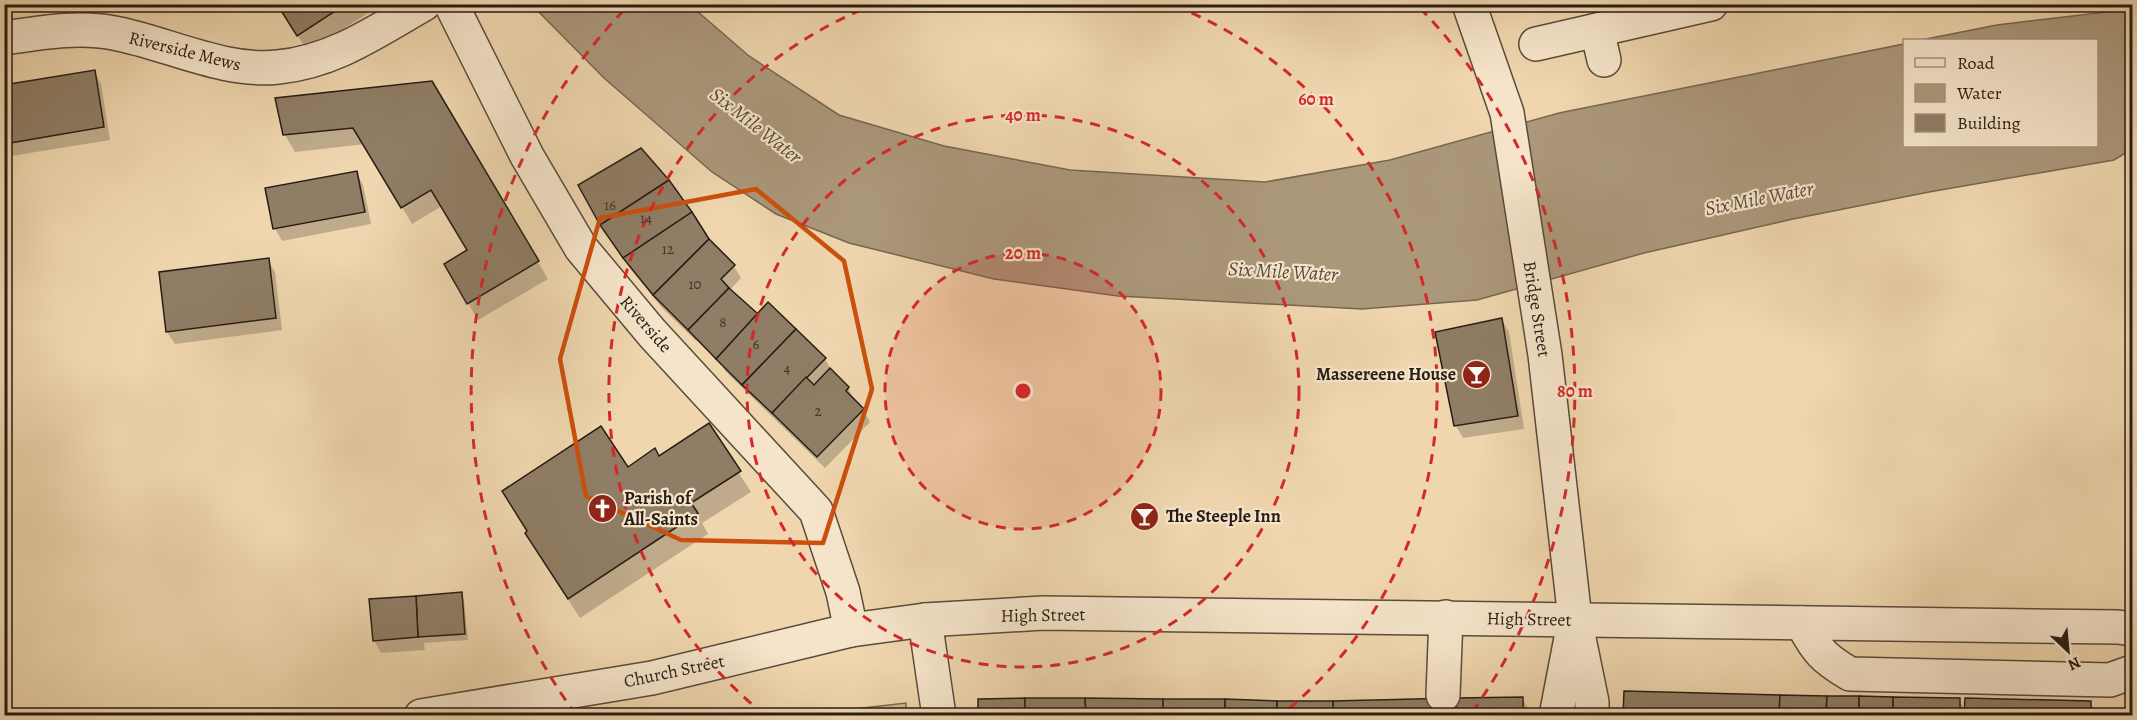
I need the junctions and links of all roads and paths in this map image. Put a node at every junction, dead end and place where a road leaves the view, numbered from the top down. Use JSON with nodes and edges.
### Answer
{"nodes":[{"id":1,"x":424,"y":4,"type":"edge"},
{"id":2,"x":451,"y":4,"type":"edge"},
{"id":3,"x":1469,"y":4,"type":"edge"},
{"id":4,"x":1711,"y":4,"type":"edge"},
{"id":5,"x":4,"y":38,"type":"edge"},
{"id":6,"x":1536,"y":44,"type":"dead end"},
{"id":7,"x":1446,"y":617,"type":"junction"},
{"id":8,"x":1575,"y":619,"type":"junction"},
{"id":9,"x":925,"y":620,"type":"junction"},
{"id":10,"x":1802,"y":623,"type":"junction"},
{"id":11,"x":2133,"y":629,"type":"edge"},
{"id":12,"x":851,"y":630,"type":"junction"},
{"id":13,"x":2133,"y":672,"type":"edge"},
{"id":14,"x":1443,"y":695,"type":"dead end"},
{"id":15,"x":421,"y":716,"type":"edge"},
{"id":16,"x":939,"y":716,"type":"edge"},
{"id":17,"x":1556,"y":716,"type":"edge"},
{"id":18,"x":1592,"y":716,"type":"edge"}],
"edges":[{"from":1,"to":5,"type":"street","name":"Riverside Mews"},
{"from":2,"to":12,"type":"street","name":"Riverside"},
{"from":3,"to":8,"type":"street","name":"Bridge Street"},
{"from":4,"to":6,"type":"street"},
{"from":7,"to":8,"type":"street","name":"High Street"},
{"from":7,"to":9,"type":"street","name":"High Street"},
{"from":7,"to":14,"type":"street"},
{"from":8,"to":10,"type":"street","name":"High Street"},
{"from":8,"to":17,"type":"street"},
{"from":8,"to":18,"type":"street"},
{"from":9,"to":12,"type":"street","name":"Church Street"},
{"from":9,"to":16,"type":"street"},
{"from":10,"to":11,"type":"street","name":"High Street"},
{"from":10,"to":13,"type":"street"},
{"from":12,"to":15,"type":"street","name":"Church Street"}]}
